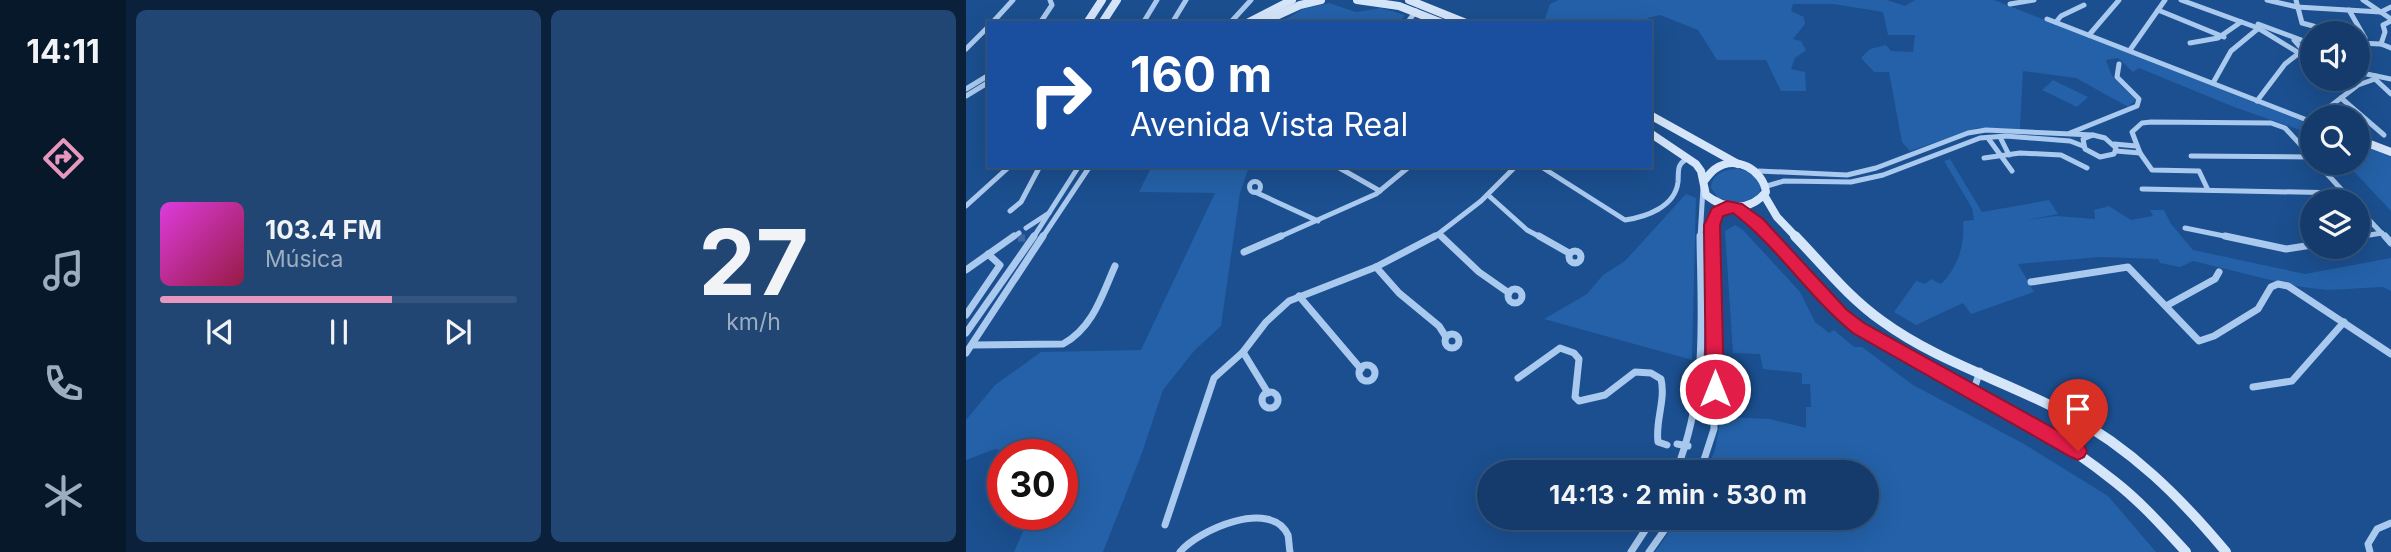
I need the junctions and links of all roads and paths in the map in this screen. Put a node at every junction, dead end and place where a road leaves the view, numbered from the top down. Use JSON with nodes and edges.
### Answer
{"nodes":[{"id":1,"x":1013,"y":0,"type":"edge"},
{"id":2,"x":1050,"y":0,"type":"edge"},
{"id":3,"x":1102,"y":0,"type":"edge"},
{"id":4,"x":1117,"y":0,"type":"edge"},
{"id":5,"x":1157,"y":0,"type":"edge"},
{"id":6,"x":1186,"y":0,"type":"edge"},
{"id":7,"x":1251,"y":0,"type":"edge"},
{"id":8,"x":1292,"y":0,"type":"edge"},
{"id":9,"x":1321,"y":0,"type":"edge"},
{"id":10,"x":1349,"y":0,"type":"edge"},
{"id":11,"x":1357,"y":0,"type":"edge"},
{"id":12,"x":1409,"y":0,"type":"edge"},
{"id":13,"x":2034,"y":0,"type":"edge"},
{"id":14,"x":2119,"y":0,"type":"edge"},
{"id":15,"x":2165,"y":0,"type":"edge"},
{"id":16,"x":2181,"y":0,"type":"edge"},
{"id":17,"x":2193,"y":0,"type":"edge"},
{"id":18,"x":2267,"y":0,"type":"edge"},
{"id":19,"x":2296,"y":0,"type":"edge"},
{"id":20,"x":2363,"y":0,"type":"edge"},
{"id":21,"x":2010,"y":4,"type":"dead end"},
{"id":22,"x":2084,"y":5,"type":"dead end"},
{"id":23,"x":2391,"y":7,"type":"edge"},
{"id":24,"x":2297,"y":8,"type":"junction"},
{"id":25,"x":2158,"y":10,"type":"junction"},
{"id":26,"x":2349,"y":10,"type":"junction"},
{"id":27,"x":1418,"y":12,"type":"junction"},
{"id":28,"x":2381,"y":12,"type":"junction"},
{"id":29,"x":2047,"y":19,"type":"dead end"},
{"id":30,"x":2391,"y":20,"type":"edge"},
{"id":31,"x":993,"y":21,"type":"edge"},
{"id":32,"x":1041,"y":21,"type":"edge"},
{"id":33,"x":1088,"y":21,"type":"edge"},
{"id":34,"x":1103,"y":21,"type":"edge"},
{"id":35,"x":1144,"y":21,"type":"edge"},
{"id":36,"x":1173,"y":21,"type":"edge"},
{"id":37,"x":1232,"y":21,"type":"edge"},
{"id":38,"x":1251,"y":21,"type":"edge"},
{"id":39,"x":1265,"y":21,"type":"edge"},
{"id":40,"x":1409,"y":21,"type":"edge"},
{"id":41,"x":1415,"y":21,"type":"edge"},
{"id":42,"x":1438,"y":21,"type":"edge"},
{"id":43,"x":1461,"y":21,"type":"edge"},
{"id":44,"x":2301,"y":21,"type":"edge"},
{"id":45,"x":2355,"y":21,"type":"edge"},
{"id":46,"x":2056,"y":22,"type":"junction"},
{"id":47,"x":2241,"y":22,"type":"junction"},
{"id":48,"x":987,"y":27,"type":"edge"},
{"id":49,"x":2260,"y":27,"type":"junction"},
{"id":50,"x":2089,"y":35,"type":"junction"},
{"id":51,"x":2224,"y":37,"type":"junction"},
{"id":52,"x":2293,"y":38,"type":"junction"},
{"id":53,"x":2300,"y":40,"type":"edge"},
{"id":54,"x":2370,"y":40,"type":"edge"},
{"id":55,"x":2190,"y":43,"type":"dead end"},
{"id":56,"x":2370,"y":44,"type":"edge"},
{"id":57,"x":2381,"y":44,"type":"junction"},
{"id":58,"x":2300,"y":46,"type":"edge"},
{"id":59,"x":2391,"y":48,"type":"edge"},
{"id":60,"x":966,"y":49,"type":"edge"},
{"id":61,"x":2130,"y":50,"type":"junction"},
{"id":62,"x":2300,"y":53,"type":"edge"},
{"id":63,"x":2300,"y":55,"type":"edge"},
{"id":64,"x":2119,"y":64,"type":"dead end"},
{"id":65,"x":987,"y":76,"type":"edge"},
{"id":66,"x":2370,"y":76,"type":"edge"},
{"id":67,"x":2376,"y":78,"type":"junction"},
{"id":68,"x":2391,"y":79,"type":"edge"},
{"id":69,"x":987,"y":83,"type":"edge"},
{"id":70,"x":2213,"y":83,"type":"junction"},
{"id":71,"x":966,"y":89,"type":"edge"},
{"id":72,"x":2391,"y":94,"type":"edge"},
{"id":73,"x":966,"y":96,"type":"edge"},
{"id":74,"x":2341,"y":98,"type":"junction"},
{"id":75,"x":2257,"y":101,"type":"junction"},
{"id":76,"x":2332,"y":105,"type":"edge"},
{"id":77,"x":1652,"y":116,"type":"edge"},
{"id":78,"x":2300,"y":117,"type":"edge"},
{"id":79,"x":2101,"y":123,"type":"junction"},
{"id":80,"x":1652,"y":134,"type":"edge"},
{"id":81,"x":2067,"y":134,"type":"junction"},
{"id":82,"x":2384,"y":135,"type":"dead end"},
{"id":83,"x":2096,"y":136,"type":"junction"},
{"id":84,"x":2000,"y":137,"type":"junction"},
{"id":85,"x":1989,"y":138,"type":"junction"},
{"id":86,"x":2114,"y":144,"type":"junction"},
{"id":87,"x":2300,"y":144,"type":"edge"},
{"id":88,"x":2370,"y":144,"type":"edge"},
{"id":89,"x":2083,"y":146,"type":"junction"},
{"id":90,"x":2136,"y":146,"type":"junction"},
{"id":91,"x":2116,"y":151,"type":"junction"},
{"id":92,"x":2391,"y":152,"type":"edge"},
{"id":93,"x":2140,"y":153,"type":"junction"},
{"id":94,"x":2009,"y":155,"type":"junction"},
{"id":95,"x":2001,"y":156,"type":"junction"},
{"id":96,"x":2191,"y":156,"type":"dead end"},
{"id":97,"x":2300,"y":157,"type":"edge"},
{"id":98,"x":1689,"y":158,"type":"junction"},
{"id":99,"x":1984,"y":158,"type":"dead end"},
{"id":100,"x":1738,"y":164,"type":"junction"},
{"id":101,"x":1008,"y":168,"type":"edge"},
{"id":102,"x":1039,"y":168,"type":"edge"},
{"id":103,"x":1079,"y":168,"type":"edge"},
{"id":104,"x":1089,"y":168,"type":"edge"},
{"id":105,"x":1340,"y":168,"type":"edge"},
{"id":106,"x":1408,"y":168,"type":"edge"},
{"id":107,"x":1514,"y":168,"type":"edge"},
{"id":108,"x":1543,"y":168,"type":"edge"},
{"id":109,"x":2087,"y":169,"type":"dead end"},
{"id":110,"x":1759,"y":171,"type":"junction"},
{"id":111,"x":2012,"y":171,"type":"dead end"},
{"id":112,"x":2327,"y":175,"type":"edge"},
{"id":113,"x":1704,"y":184,"type":"junction"},
{"id":114,"x":2142,"y":189,"type":"dead end"},
{"id":115,"x":2340,"y":189,"type":"edge"},
{"id":116,"x":1765,"y":190,"type":"junction"},
{"id":117,"x":2208,"y":190,"type":"junction"},
{"id":118,"x":1380,"y":191,"type":"junction"},
{"id":119,"x":1255,"y":192,"type":"dead end"},
{"id":120,"x":2300,"y":192,"type":"edge"},
{"id":121,"x":1488,"y":195,"type":"junction"},
{"id":122,"x":966,"y":206,"type":"edge"},
{"id":123,"x":1732,"y":207,"type":"junction"},
{"id":124,"x":1053,"y":210,"type":"junction"},
{"id":125,"x":1010,"y":211,"type":"dead end"},
{"id":126,"x":1318,"y":221,"type":"junction"},
{"id":127,"x":2370,"y":221,"type":"edge"},
{"id":128,"x":1026,"y":228,"type":"tunnel mouth"},
{"id":129,"x":2185,"y":228,"type":"dead end"},
{"id":130,"x":2382,"y":233,"type":"junction"},
{"id":131,"x":1440,"y":234,"type":"junction"},
{"id":132,"x":2370,"y":235,"type":"edge"},
{"id":133,"x":1021,"y":237,"type":"junction"},
{"id":134,"x":2390,"y":243,"type":"edge"},
{"id":135,"x":2300,"y":247,"type":"edge"},
{"id":136,"x":1244,"y":252,"type":"dead end"},
{"id":137,"x":1569,"y":253,"type":"dead end"},
{"id":138,"x":988,"y":254,"type":"junction"},
{"id":139,"x":1115,"y":267,"type":"dead end"},
{"id":140,"x":1376,"y":267,"type":"junction"},
{"id":141,"x":966,"y":270,"type":"edge"},
{"id":142,"x":2219,"y":272,"type":"dead end"},
{"id":143,"x":2031,"y":282,"type":"dead end"},
{"id":144,"x":1509,"y":293,"type":"dead end"},
{"id":145,"x":1299,"y":296,"type":"junction"},
{"id":146,"x":2166,"y":306,"type":"junction"},
{"id":147,"x":966,"y":315,"type":"edge"},
{"id":148,"x":979,"y":315,"type":"junction"},
{"id":149,"x":993,"y":316,"type":"junction"},
{"id":150,"x":2344,"y":322,"type":"junction"},
{"id":151,"x":966,"y":333,"type":"edge"},
{"id":152,"x":1446,"y":337,"type":"dead end"},
{"id":153,"x":973,"y":345,"type":"junction"},
{"id":154,"x":1243,"y":352,"type":"junction"},
{"id":155,"x":966,"y":353,"type":"edge"},
{"id":156,"x":2391,"y":354,"type":"edge"},
{"id":157,"x":1361,"y":369,"type":"dead end"},
{"id":158,"x":1980,"y":371,"type":"junction"},
{"id":159,"x":1518,"y":378,"type":"dead end"},
{"id":160,"x":2253,"y":387,"type":"dead end"},
{"id":161,"x":1973,"y":392,"type":"junction"},
{"id":162,"x":1268,"y":393,"type":"dead end"},
{"id":163,"x":1677,"y":444,"type":"dead end"},
{"id":164,"x":1664,"y":445,"type":"dead end"},
{"id":165,"x":1688,"y":446,"type":"junction"},
{"id":166,"x":1682,"y":460,"type":"edge"},
{"id":167,"x":1705,"y":460,"type":"edge"},
{"id":168,"x":2391,"y":523,"type":"edge"},
{"id":169,"x":1164,"y":525,"type":"dead end"},
{"id":170,"x":1646,"y":530,"type":"edge"},
{"id":171,"x":1665,"y":530,"type":"edge"},
{"id":172,"x":1180,"y":552,"type":"edge"},
{"id":173,"x":1290,"y":552,"type":"edge"},
{"id":174,"x":1631,"y":552,"type":"edge"},
{"id":175,"x":1649,"y":552,"type":"edge"},
{"id":176,"x":2186,"y":552,"type":"edge"},
{"id":177,"x":2226,"y":552,"type":"edge"},
{"id":178,"x":2370,"y":552,"type":"edge"}],
"edges":[{"from":1,"to":31,"type":"street"},
{"from":2,"to":32,"type":"street"},
{"from":3,"to":33,"type":"street"},
{"from":4,"to":34,"type":"street"},
{"from":5,"to":35,"type":"street"},
{"from":6,"to":36,"type":"street"},
{"from":7,"to":37,"type":"street"},
{"from":8,"to":38,"type":"street"},
{"from":9,"to":39,"type":"street"},
{"from":10,"to":11,"type":"street"},
{"from":11,"to":27,"type":"street"},
{"from":12,"to":43,"type":"street"},
{"from":13,"to":21,"type":"street"},
{"from":14,"to":50,"type":"street"},
{"from":15,"to":25,"type":"street"},
{"from":16,"to":47,"type":"street"},
{"from":17,"to":49,"type":"street"},
{"from":18,"to":24,"type":"street"},
{"from":19,"to":24,"type":"street"},
{"from":20,"to":28,"type":"street"},
{"from":22,"to":46,"type":"street"},
{"from":23,"to":28,"type":"street"},
{"from":24,"to":26,"type":"street"},
{"from":24,"to":44,"type":"street"},
{"from":25,"to":51,"type":"street"},
{"from":25,"to":61,"type":"street"},
{"from":26,"to":28,"type":"street"},
{"from":26,"to":45,"type":"street"},
{"from":27,"to":40,"type":"street"},
{"from":27,"to":41,"type":"street"},
{"from":27,"to":42,"type":"street"},
{"from":28,"to":30,"type":"street"},
{"from":29,"to":46,"type":"street"},
{"from":30,"to":57,"type":"street"},
{"from":46,"to":50,"type":"street"},
{"from":47,"to":49,"type":"street"},
{"from":47,"to":51,"type":"street"},
{"from":48,"to":60,"type":"street"},
{"from":49,"to":52,"type":"street"},
{"from":49,"to":62,"type":"street"},
{"from":49,"to":70,"type":"street"},
{"from":50,"to":61,"type":"street"},
{"from":51,"to":55,"type":"street"},
{"from":52,"to":53,"type":"street"},
{"from":52,"to":58,"type":"street"},
{"from":54,"to":57,"type":"street"},
{"from":56,"to":57,"type":"street"},
{"from":57,"to":59,"type":"street"},
{"from":61,"to":70,"type":"street"},
{"from":63,"to":75,"type":"street"},
{"from":64,"to":79,"type":"street"},
{"from":65,"to":71,"type":"street"},
{"from":66,"to":67,"type":"street"},
{"from":67,"to":68,"type":"street"},
{"from":67,"to":72,"type":"street"},
{"from":67,"to":74,"type":"street"},
{"from":69,"to":73,"type":"street"},
{"from":70,"to":75,"type":"street"},
{"from":74,"to":76,"type":"street"},
{"from":74,"to":82,"type":"street"},
{"from":75,"to":78,"type":"street"},
{"from":77,"to":100,"type":"street"},
{"from":79,"to":81,"type":"street"},
{"from":79,"to":83,"type":"street"},
{"from":80,"to":98,"type":"street"},
{"from":81,"to":83,"type":"street"},
{"from":81,"to":110,"type":"street"},
{"from":83,"to":86,"type":"street"},
{"from":83,"to":89,"type":"street"},
{"from":84,"to":85,"type":"street"},
{"from":84,"to":89,"type":"street"},
{"from":84,"to":94,"type":"street"},
{"from":85,"to":95,"type":"street"},
{"from":85,"to":116,"type":"street"},
{"from":86,"to":90,"type":"street"},
{"from":86,"to":91,"type":"street"},
{"from":87,"to":90,"type":"street"},
{"from":88,"to":92,"type":"street"},
{"from":89,"to":91,"type":"street"},
{"from":90,"to":93,"type":"street"},
{"from":91,"to":93,"type":"street"},
{"from":93,"to":117,"type":"street"},
{"from":94,"to":95,"type":"street"},
{"from":94,"to":109,"type":"street"},
{"from":95,"to":99,"type":"street"},
{"from":95,"to":111,"type":"street"},
{"from":96,"to":97,"type":"street"},
{"from":98,"to":108,"type":"street"},
{"from":98,"to":113,"type":"street"},
{"from":100,"to":110,"type":"street"},
{"from":100,"to":113,"type":"street"},
{"from":101,"to":122,"type":"street"},
{"from":102,"to":125,"type":"street"},
{"from":103,"to":124,"type":"street"},
{"from":104,"to":149,"type":"street"},
{"from":105,"to":118,"type":"street"},
{"from":106,"to":118,"type":"street"},
{"from":107,"to":121,"type":"street"},
{"from":110,"to":116,"type":"street"},
{"from":112,"to":115,"type":"street"},
{"from":113,"to":123,"type":"street"},
{"from":113,"to":165,"type":"street"},
{"from":114,"to":117,"type":"street"},
{"from":116,"to":123,"type":"street"},
{"from":116,"to":158,"type":"street"},
{"from":117,"to":120,"type":"street"},
{"from":118,"to":126,"type":"street"},
{"from":119,"to":126,"type":"street"},
{"from":121,"to":131,"type":"street"},
{"from":121,"to":137,"type":"street"},
{"from":123,"to":161,"type":"street"},
{"from":123,"to":167,"type":"street"},
{"from":124,"to":128,"type":"street"},
{"from":124,"to":133,"type":"street"},
{"from":126,"to":136,"type":"street"},
{"from":127,"to":130,"type":"street"},
{"from":129,"to":135,"type":"street"},
{"from":130,"to":132,"type":"street"},
{"from":130,"to":134,"type":"street"},
{"from":131,"to":140,"type":"street"},
{"from":131,"to":144,"type":"street"},
{"from":133,"to":138,"type":"street"},
{"from":133,"to":148,"type":"street"},
{"from":138,"to":141,"type":"street"},
{"from":138,"to":147,"type":"street"},
{"from":139,"to":153,"type":"street"},
{"from":140,"to":145,"type":"street"},
{"from":140,"to":152,"type":"street"},
{"from":142,"to":146,"type":"street"},
{"from":143,"to":146,"type":"street"},
{"from":145,"to":154,"type":"street"},
{"from":145,"to":157,"type":"street"},
{"from":146,"to":150,"type":"street"},
{"from":148,"to":149,"type":"street"},
{"from":148,"to":151,"type":"street"},
{"from":149,"to":153,"type":"street"},
{"from":150,"to":156,"type":"street"},
{"from":150,"to":160,"type":"street"},
{"from":153,"to":155,"type":"street"},
{"from":154,"to":162,"type":"street"},
{"from":154,"to":169,"type":"street"},
{"from":158,"to":161,"type":"street"},
{"from":158,"to":177,"type":"street"},
{"from":159,"to":164,"type":"street"},
{"from":161,"to":176,"type":"street"},
{"from":163,"to":165,"type":"street"},
{"from":165,"to":166,"type":"street"},
{"from":168,"to":178,"type":"street"},
{"from":170,"to":174,"type":"street"},
{"from":171,"to":175,"type":"street"},
{"from":172,"to":173,"type":"street"}]}
